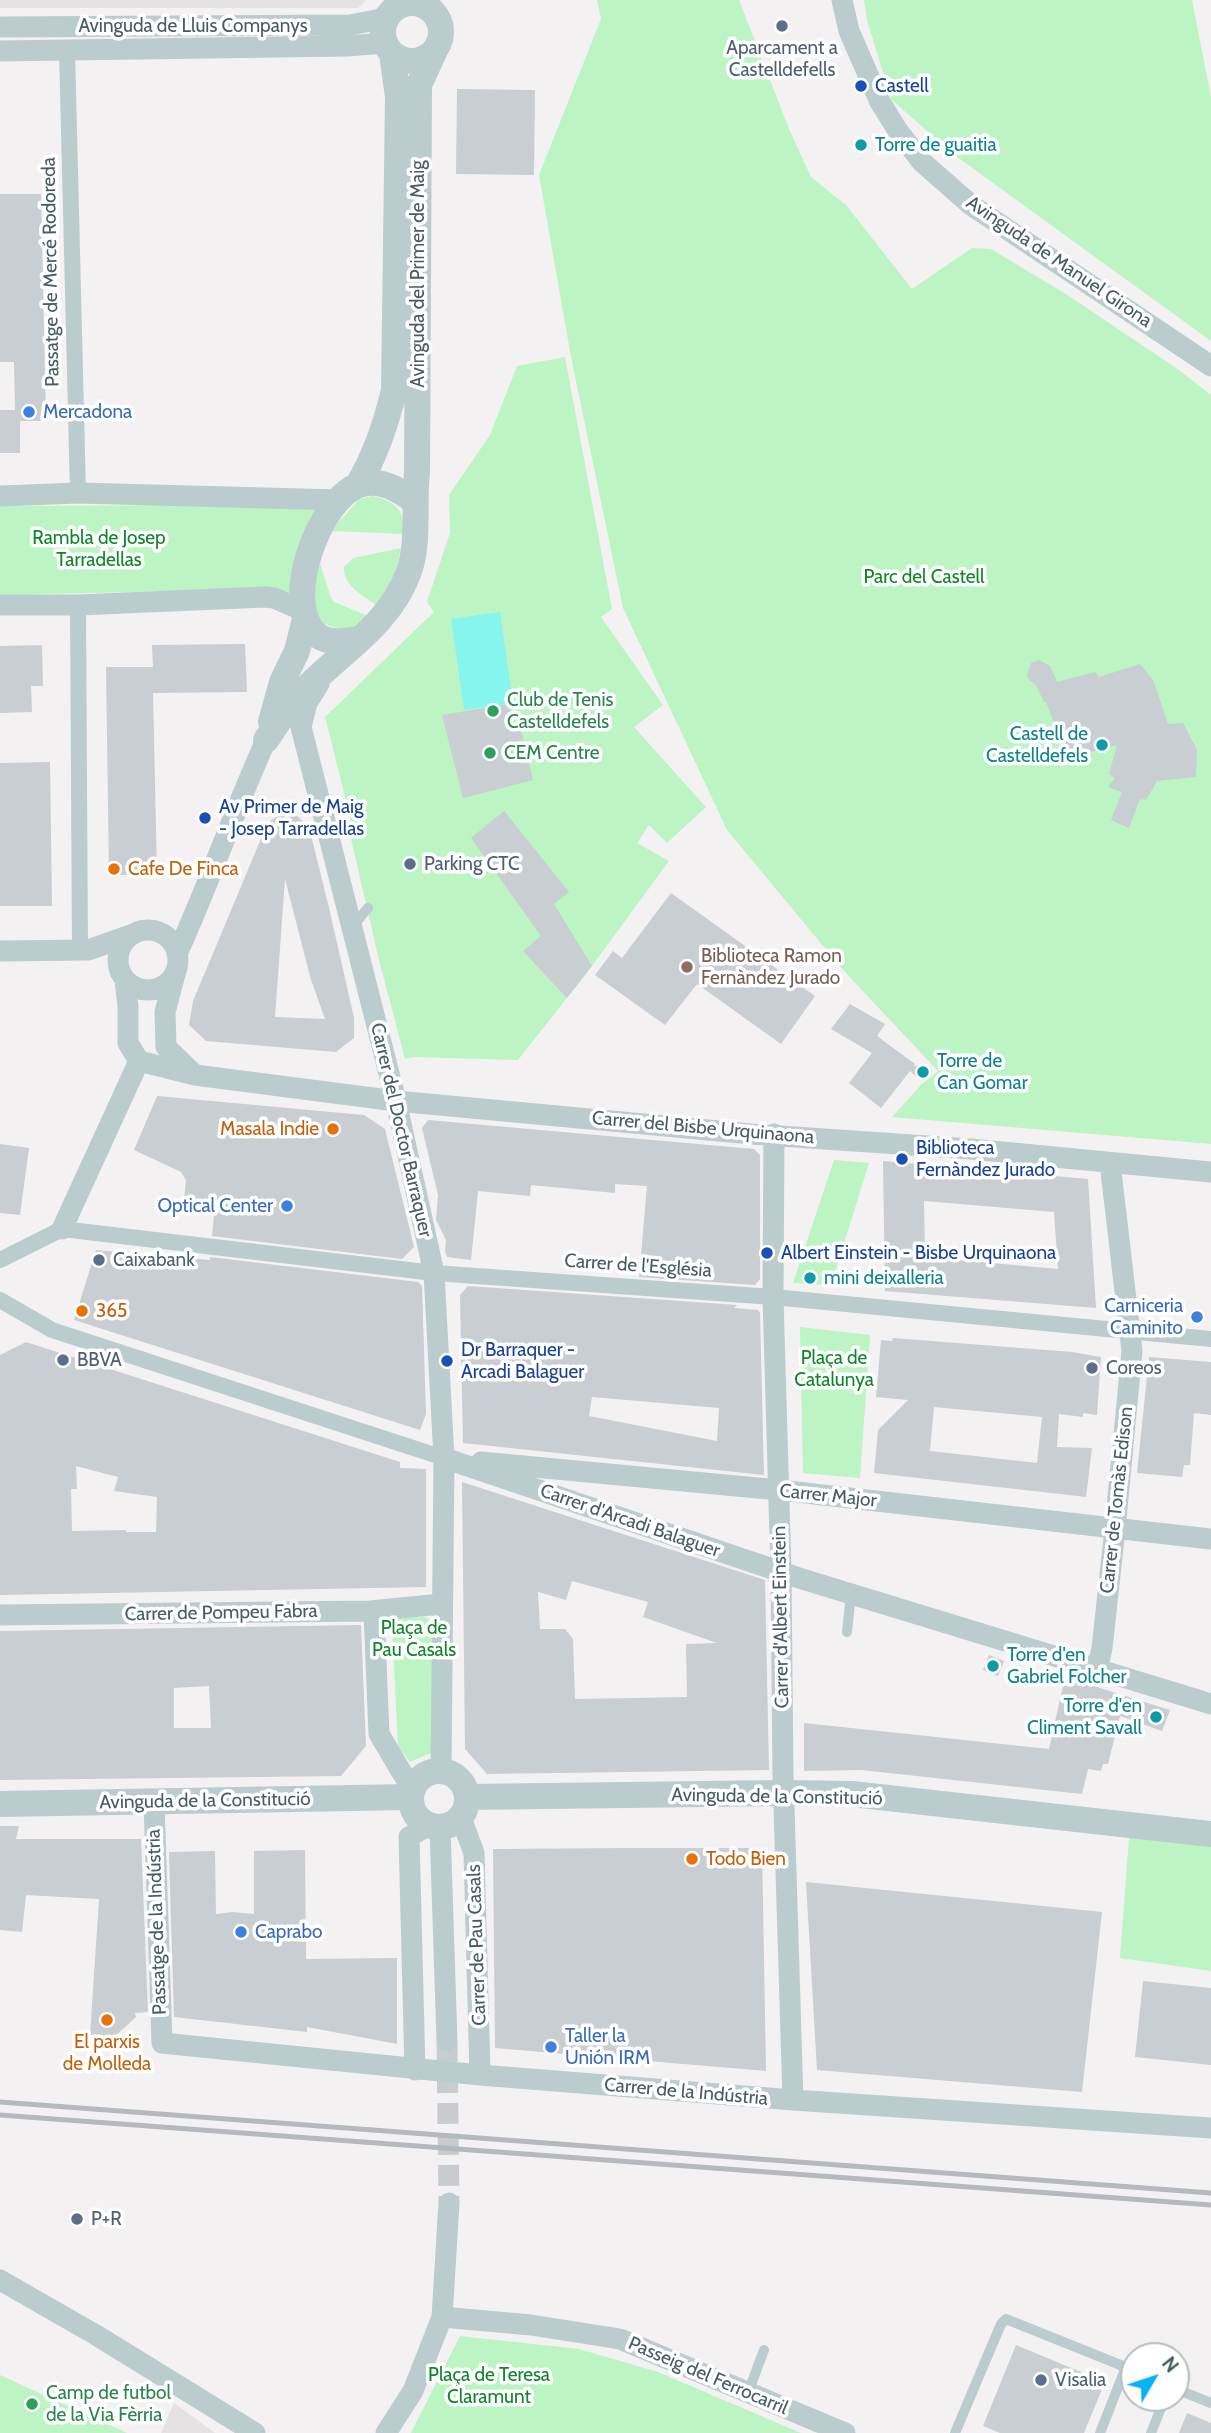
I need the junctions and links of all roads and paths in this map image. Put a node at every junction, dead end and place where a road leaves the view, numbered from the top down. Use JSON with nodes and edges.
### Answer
{"nodes":[{"id":1,"x":842,"y":0,"type":"edge"},
{"id":2,"x":431,"y":5,"type":"edge"},
{"id":3,"x":393,"y":24,"type":"edge"},
{"id":4,"x":0,"y":27,"type":"edge"},
{"id":5,"x":67,"y":50,"type":"junction"},
{"id":6,"x":435,"y":50,"type":"junction"},
{"id":7,"x":0,"y":51,"type":"edge"},
{"id":8,"x":1211,"y":366,"type":"edge"},
{"id":9,"x":349,"y":493,"type":"junction"},
{"id":10,"x":78,"y":494,"type":"junction"},
{"id":11,"x":0,"y":496,"type":"edge"},
{"id":12,"x":414,"y":501,"type":"junction"},
{"id":13,"x":78,"y":604,"type":"junction"},
{"id":14,"x":0,"y":605,"type":"edge"},
{"id":15,"x":303,"y":615,"type":"junction"},
{"id":16,"x":359,"y":639,"type":"junction"},
{"id":17,"x":327,"y":670,"type":"junction"},
{"id":18,"x":266,"y":740,"type":"junction"},
{"id":19,"x":199,"y":905,"type":"junction"},
{"id":20,"x":368,"y":908,"type":"dead end"},
{"id":21,"x":352,"y":926,"type":"junction"},
{"id":22,"x":156,"y":932,"type":"junction"},
{"id":23,"x":133,"y":934,"type":"junction"},
{"id":24,"x":84,"y":950,"type":"junction"},
{"id":25,"x":0,"y":951,"type":"edge"},
{"id":26,"x":177,"y":961,"type":"junction"},
{"id":27,"x":121,"y":970,"type":"junction"},
{"id":28,"x":139,"y":1061,"type":"junction"},
{"id":29,"x":195,"y":1075,"type":"junction"},
{"id":30,"x":396,"y":1101,"type":"junction"},
{"id":31,"x":774,"y":1134,"type":"junction"},
{"id":32,"x":1110,"y":1163,"type":"junction"},
{"id":33,"x":1211,"y":1172,"type":"edge"},
{"id":34,"x":62,"y":1229,"type":"junction"},
{"id":35,"x":0,"y":1261,"type":"edge"},
{"id":36,"x":434,"y":1273,"type":"junction"},
{"id":37,"x":773,"y":1297,"type":"junction"},
{"id":38,"x":0,"y":1300,"type":"edge"},
{"id":39,"x":1129,"y":1331,"type":"junction"},
{"id":40,"x":1211,"y":1339,"type":"edge"},
{"id":41,"x":444,"y":1458,"type":"junction"},
{"id":42,"x":779,"y":1490,"type":"junction"},
{"id":43,"x":1115,"y":1529,"type":"junction"},
{"id":44,"x":1211,"y":1539,"type":"edge"},
{"id":45,"x":781,"y":1572,"type":"junction"},
{"id":46,"x":852,"y":1594,"type":"junction"},
{"id":47,"x":442,"y":1604,"type":"junction"},
{"id":48,"x":374,"y":1611,"type":"junction"},
{"id":49,"x":0,"y":1615,"type":"edge"},
{"id":50,"x":847,"y":1632,"type":"dead end"},
{"id":51,"x":1097,"y":1671,"type":"junction"},
{"id":52,"x":1211,"y":1704,"type":"edge"},
{"id":53,"x":441,"y":1771,"type":"junction"},
{"id":54,"x":412,"y":1791,"type":"junction"},
{"id":55,"x":784,"y":1793,"type":"junction"},
{"id":56,"x":154,"y":1801,"type":"junction"},
{"id":57,"x":0,"y":1804,"type":"edge"},
{"id":58,"x":449,"y":1817,"type":"junction"},
{"id":59,"x":1211,"y":1834,"type":"edge"},
{"id":60,"x":447,"y":2041,"type":"tunnel mouth"},
{"id":61,"x":162,"y":2043,"type":"joint"},
{"id":62,"x":415,"y":2070,"type":"junction"},
{"id":63,"x":480,"y":2075,"type":"junction"},
{"id":64,"x":793,"y":2100,"type":"junction"},
{"id":65,"x":1211,"y":2128,"type":"edge"},
{"id":66,"x":449,"y":2203,"type":"tunnel mouth"},
{"id":67,"x":0,"y":2280,"type":"edge"},
{"id":68,"x":442,"y":2317,"type":"junction"},
{"id":69,"x":764,"y":2350,"type":"dead end"},
{"id":70,"x":748,"y":2393,"type":"junction"},
{"id":71,"x":1190,"y":2395,"type":"edge"},
{"id":72,"x":1211,"y":2403,"type":"edge"},
{"id":73,"x":1159,"y":2412,"type":"edge"},
{"id":74,"x":255,"y":2433,"type":"edge"},
{"id":75,"x":386,"y":2433,"type":"edge"},
{"id":76,"x":845,"y":2433,"type":"edge"},
{"id":77,"x":955,"y":2433,"type":"edge"},
{"id":78,"x":1100,"y":2433,"type":"edge"},
{"id":79,"x":1151,"y":2433,"type":"edge"}],
"edges":[{"from":1,"to":8,"type":"street","name":"Avinguda de Manuel Girona"},
{"from":2,"to":3,"type":"street"},
{"from":2,"to":6,"type":"street"},
{"from":3,"to":4,"type":"street","name":"Avinguda de Lluis Companys"},
{"from":3,"to":5,"type":"street","name":"Avinguda de Lluis Companys"},
{"from":3,"to":6,"type":"street"},
{"from":3,"to":9,"type":"street","name":"Avinguda del Primer de Maig"},
{"from":5,"to":7,"type":"street","name":"Avinguda de Lluis Companys"},
{"from":5,"to":10,"type":"street","name":"Passatge de Mercé Rodoreda"},
{"from":6,"to":12,"type":"street","name":"Avinguda del Primer de Maig"},
{"from":9,"to":10,"type":"street"},
{"from":9,"to":12,"type":"street"},
{"from":9,"to":15,"type":"street"},
{"from":10,"to":11,"type":"street"},
{"from":12,"to":16,"type":"street"},
{"from":13,"to":14,"type":"street"},
{"from":13,"to":15,"type":"street"},
{"from":13,"to":24,"type":"street"},
{"from":15,"to":16,"type":"street"},
{"from":15,"to":18,"type":"street"},
{"from":16,"to":17,"type":"street"},
{"from":17,"to":18,"type":"street"},
{"from":17,"to":21,"type":"street","name":"Carrer del Doctor Barraquer"},
{"from":18,"to":19,"type":"street"},
{"from":19,"to":22,"type":"street"},
{"from":19,"to":26,"type":"street"},
{"from":20,"to":21,"type":"lane"},
{"from":21,"to":30,"type":"street","name":"Carrer del Doctor Barraquer"},
{"from":22,"to":23,"type":"street"},
{"from":22,"to":26,"type":"street"},
{"from":23,"to":24,"type":"street"},
{"from":23,"to":27,"type":"street"},
{"from":24,"to":25,"type":"street"},
{"from":24,"to":27,"type":"street"},
{"from":26,"to":27,"type":"street"},
{"from":26,"to":29,"type":"street"},
{"from":27,"to":28,"type":"street"},
{"from":28,"to":29,"type":"street","name":"Carrer del Bisbe Urquinaona"},
{"from":28,"to":34,"type":"street"},
{"from":29,"to":30,"type":"street","name":"Carrer del Bisbe Urquinaona"},
{"from":30,"to":31,"type":"street","name":"Carrer del Bisbe Urquinaona"},
{"from":30,"to":36,"type":"street","name":"Carrer del Doctor Barraquer"},
{"from":31,"to":32,"type":"street","name":"Carrer del Bisbe Urquinaona"},
{"from":31,"to":37,"type":"street","name":"Carrer d'Albert Einstein"},
{"from":32,"to":33,"type":"street","name":"Carrer del Bisbe Urquinaona"},
{"from":32,"to":39,"type":"street","name":"Carrer de Tomàs Edison"},
{"from":34,"to":35,"type":"street"},
{"from":34,"to":36,"type":"street","name":"Carrer de l'Església"},
{"from":36,"to":37,"type":"street","name":"Carrer de l'Església"},
{"from":36,"to":41,"type":"street","name":"Carrer del Doctor Barraquer"},
{"from":37,"to":39,"type":"street","name":"Carrer de l'Església"},
{"from":37,"to":42,"type":"street","name":"Carrer d'Albert Einstein"},
{"from":38,"to":41,"type":"street","name":"Carrer d'Arcadi Balaguer"},
{"from":39,"to":40,"type":"street","name":"Carrer de l'Església"},
{"from":39,"to":43,"type":"street","name":"Carrer de Tomàs Edison"},
{"from":41,"to":42,"type":"street","name":"Carrer Major"},
{"from":41,"to":45,"type":"street","name":"Carrer d'Arcadi Balaguer"},
{"from":41,"to":47,"type":"street","name":"Carrer del Doctor Barraquer"},
{"from":42,"to":43,"type":"street","name":"Carrer Major"},
{"from":42,"to":45,"type":"street","name":"Carrer d'Albert Einstein"},
{"from":43,"to":44,"type":"street","name":"Carrer Major"},
{"from":43,"to":51,"type":"street","name":"Carrer de Tomàs Edison"},
{"from":45,"to":46,"type":"street","name":"Carrer d'Arcadi Balaguer"},
{"from":45,"to":55,"type":"street","name":"Carrer d'Albert Einstein"},
{"from":46,"to":50,"type":"lane"},
{"from":46,"to":51,"type":"street","name":"Carrer d'Arcadi Balaguer"},
{"from":47,"to":48,"type":"street","name":"Carrer de Pompeu Fabra"},
{"from":47,"to":53,"type":"street"},
{"from":48,"to":49,"type":"street","name":"Carrer de Pompeu Fabra"},
{"from":48,"to":54,"type":"street"},
{"from":51,"to":52,"type":"street","name":"Carrer d'Arcadi Balaguer"},
{"from":53,"to":54,"type":"street"},
{"from":53,"to":58,"type":"street"},
{"from":54,"to":56,"type":"street","name":"Avinguda de la Constitució"},
{"from":54,"to":58,"type":"street"},
{"from":55,"to":58,"type":"street","name":"Avinguda de la Constitució"},
{"from":55,"to":59,"type":"street","name":"Avinguda de la Constitució"},
{"from":55,"to":64,"type":"street","name":"Carrer d'Albert Einstein"},
{"from":56,"to":57,"type":"street","name":"Avinguda de la Constitució"},
{"from":56,"to":61,"type":"street","name":"Passatge de la Indústria"},
{"from":58,"to":60,"type":"street","name":"Carrer de Pau Casals"},
{"from":58,"to":62,"type":"street"},
{"from":58,"to":63,"type":"street","name":"Carrer de Pau Casals"},
{"from":61,"to":62,"type":"street","name":"Carrer de la Indústria"},
{"from":62,"to":63,"type":"street","name":"Carrer de la Indústria"},
{"from":63,"to":64,"type":"street","name":"Carrer de la Indústria"},
{"from":64,"to":65,"type":"street","name":"Carrer de la Indústria"},
{"from":66,"to":68,"type":"street"},
{"from":67,"to":74,"type":"street"},
{"from":68,"to":70,"type":"street","name":"Passeig del Ferrocarril"},
{"from":68,"to":75,"type":"street"},
{"from":69,"to":70,"type":"lane"},
{"from":70,"to":76,"type":"street","name":"Passeig del Ferrocarril"},
{"from":71,"to":72,"type":"lane"},
{"from":73,"to":79,"type":"lane"},
{"from":77,"to":78,"type":"lane"}]}
